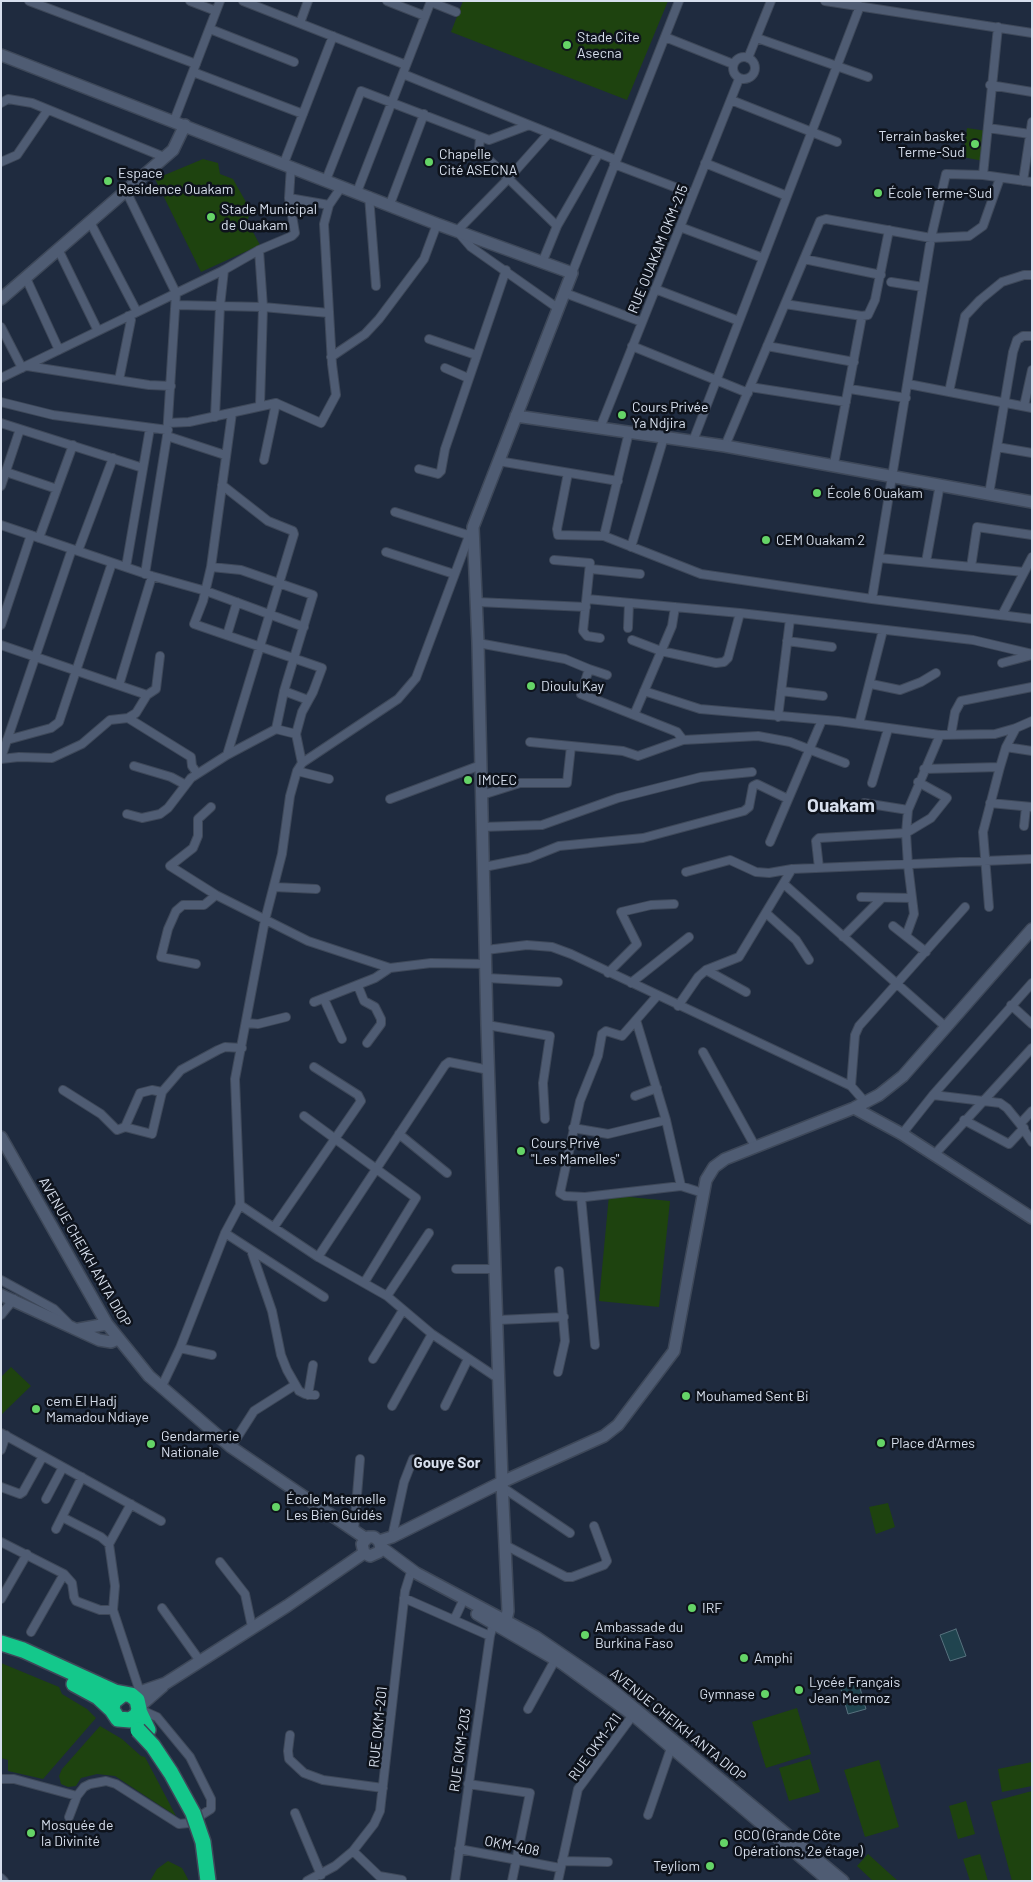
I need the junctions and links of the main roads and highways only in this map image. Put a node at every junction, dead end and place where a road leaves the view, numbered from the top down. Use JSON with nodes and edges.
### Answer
{"nodes":[{"id":1,"x":1,"y":1643,"type":"edge"},
{"id":2,"x":1,"y":1652,"type":"edge"},
{"id":3,"x":135,"y":1701,"type":"junction"},
{"id":4,"x":117,"y":1715,"type":"junction"},
{"id":5,"x":143,"y":1730,"type":"junction"},
{"id":6,"x":208,"y":1881,"type":"edge"},
{"id":7,"x":216,"y":1881,"type":"edge"}],
"edges":[{"from":1,"to":3,"type":"highway"},
{"from":2,"to":4,"type":"highway"},
{"from":3,"to":4,"type":"highway"},
{"from":3,"to":4,"type":"highway"},
{"from":3,"to":5,"type":"highway"},
{"from":4,"to":5,"type":"highway"},
{"from":5,"to":6,"type":"highway","bridge":true},
{"from":5,"to":7,"type":"highway"}]}
